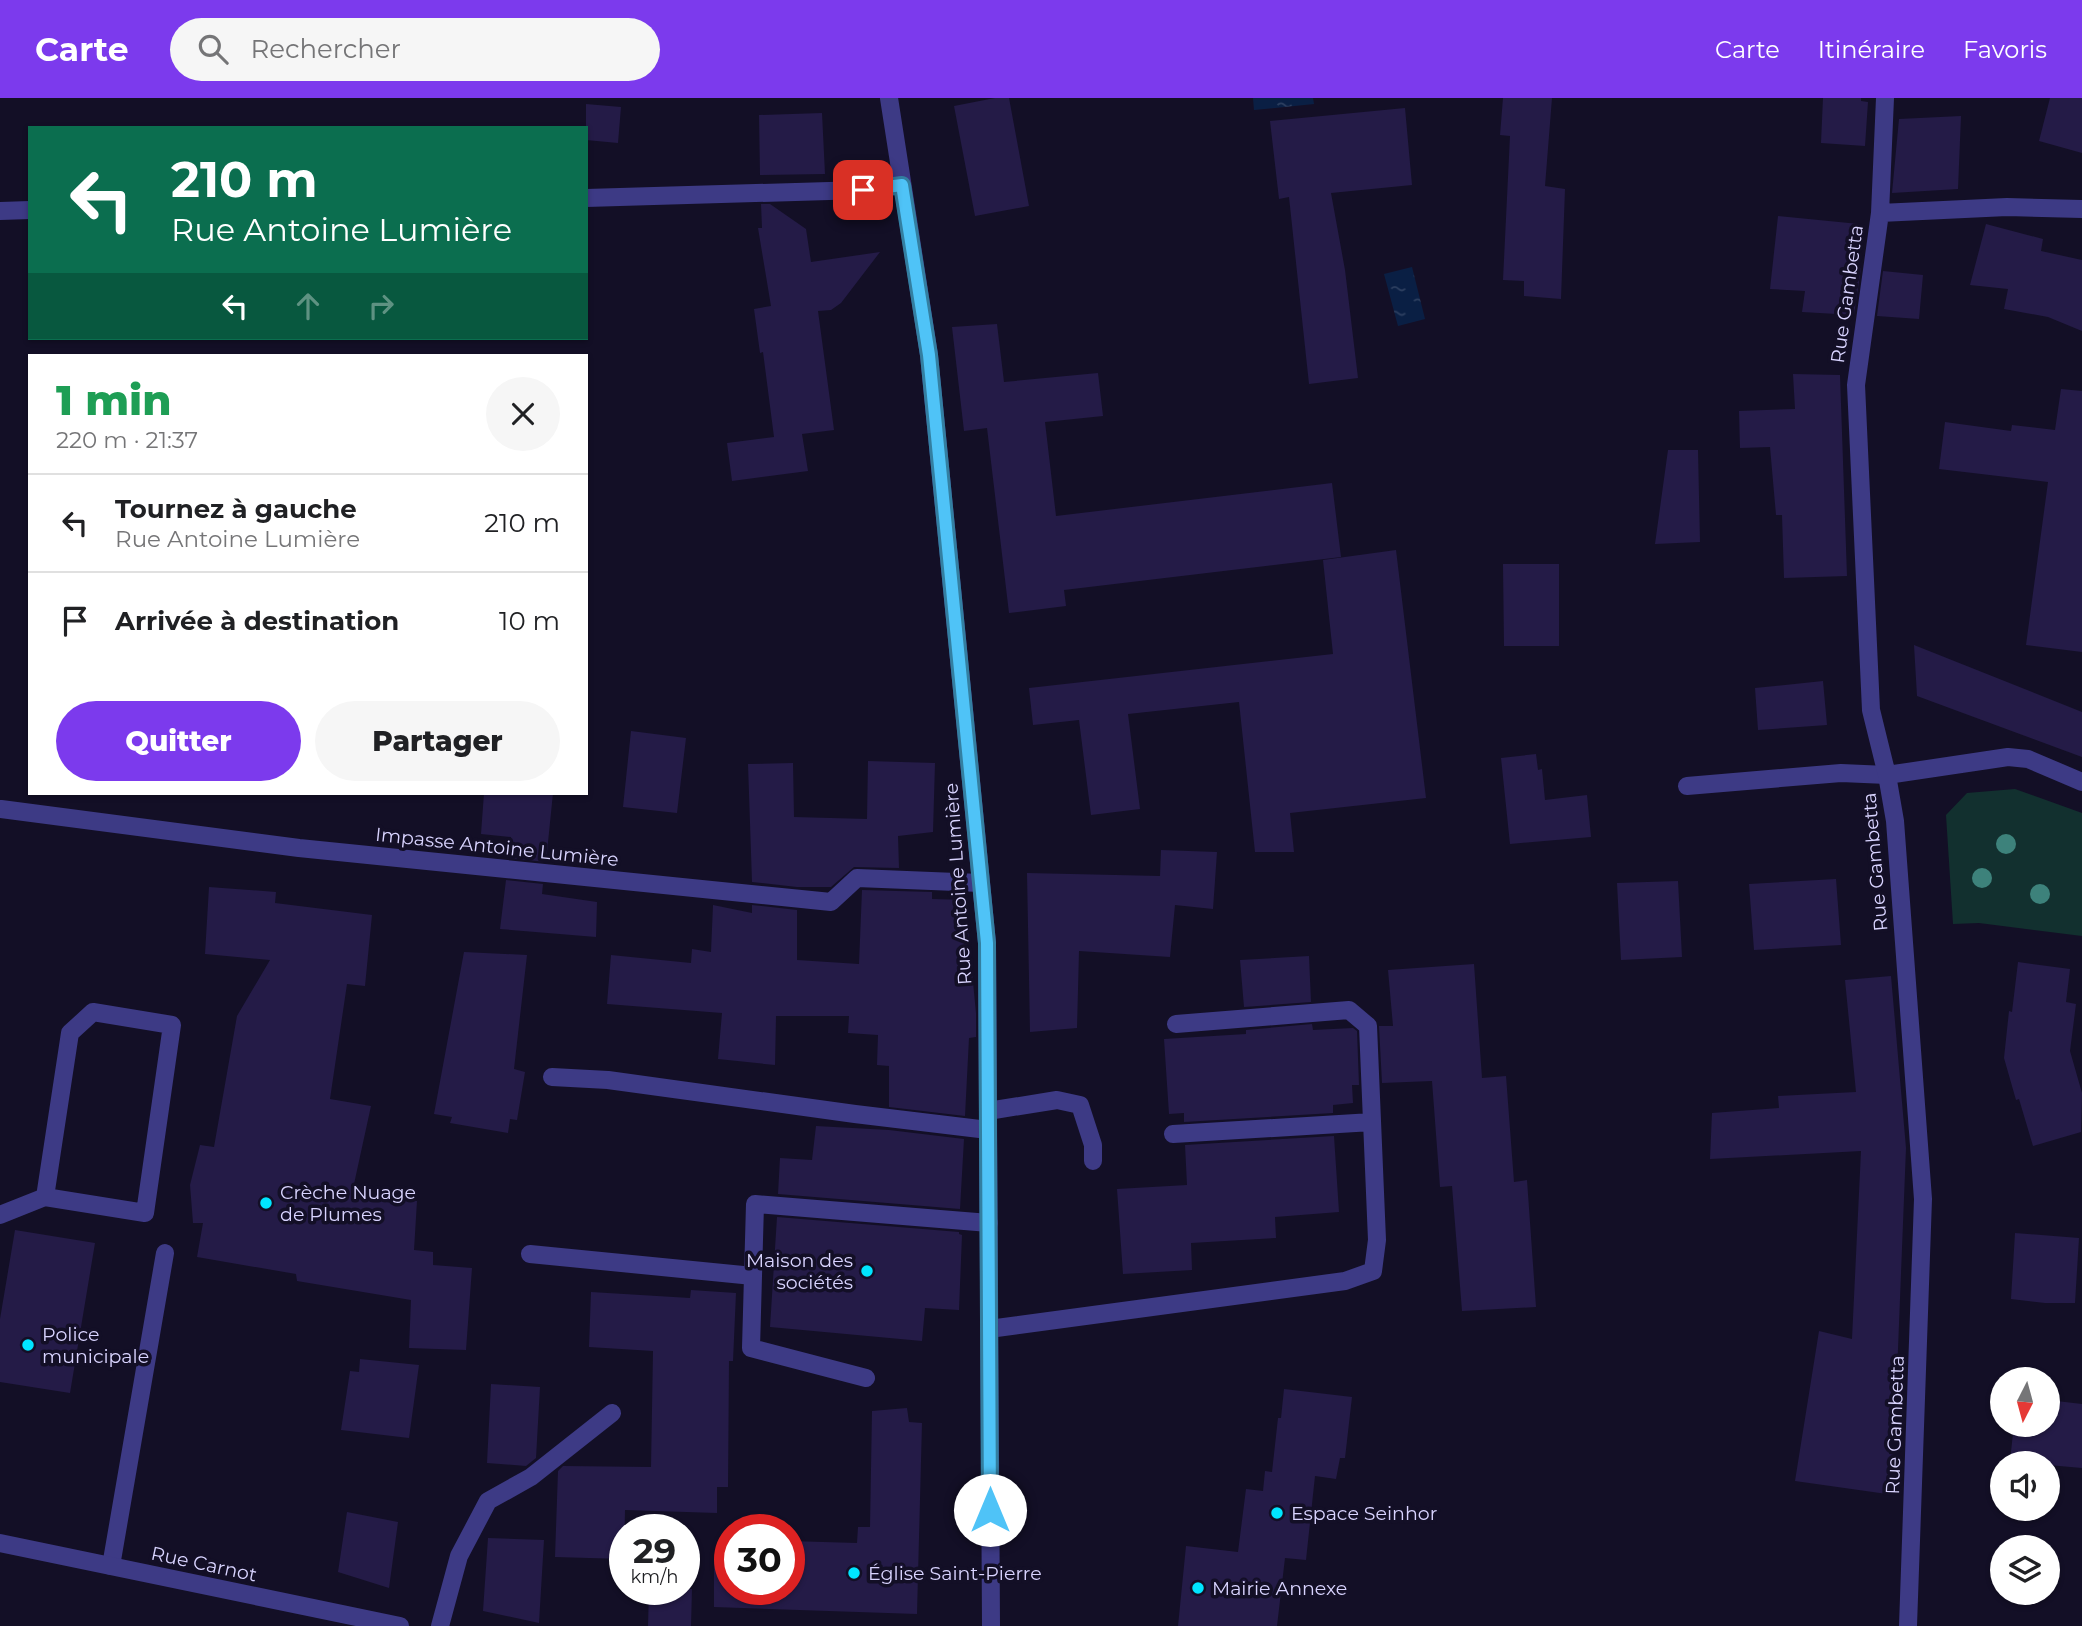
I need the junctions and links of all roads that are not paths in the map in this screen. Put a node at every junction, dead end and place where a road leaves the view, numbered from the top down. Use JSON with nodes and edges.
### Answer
{"nodes":[{"id":1,"x":889,"y":98,"type":"edge"},
{"id":2,"x":1885,"y":98,"type":"edge"},
{"id":3,"x":902,"y":185,"type":"junction"},
{"id":4,"x":588,"y":198,"type":"edge"},
{"id":5,"x":2082,"y":209,"type":"edge"},
{"id":6,"x":0,"y":211,"type":"edge"},
{"id":7,"x":28,"y":211,"type":"edge"},
{"id":8,"x":1880,"y":213,"type":"junction"},
{"id":9,"x":1887,"y":775,"type":"junction"},
{"id":10,"x":2082,"y":782,"type":"edge"},
{"id":11,"x":1687,"y":786,"type":"dead end"},
{"id":12,"x":1,"y":809,"type":"edge"},
{"id":13,"x":981,"y":883,"type":"junction"},
{"id":14,"x":1177,"y":1024,"type":"dead end"},
{"id":15,"x":552,"y":1077,"type":"dead end"},
{"id":16,"x":988,"y":1111,"type":"junction"},
{"id":17,"x":1372,"y":1122,"type":"junction"},
{"id":18,"x":988,"y":1130,"type":"junction"},
{"id":19,"x":1173,"y":1134,"type":"dead end"},
{"id":20,"x":1093,"y":1161,"type":"dead end"},
{"id":21,"x":45,"y":1197,"type":"junction"},
{"id":22,"x":0,"y":1215,"type":"edge"},
{"id":23,"x":989,"y":1223,"type":"junction"},
{"id":24,"x":165,"y":1253,"type":"dead end"},
{"id":25,"x":530,"y":1254,"type":"dead end"},
{"id":26,"x":753,"y":1276,"type":"junction"},
{"id":27,"x":989,"y":1329,"type":"junction"},
{"id":28,"x":866,"y":1378,"type":"dead end"},
{"id":29,"x":612,"y":1413,"type":"dead end"},
{"id":30,"x":0,"y":1543,"type":"edge"},
{"id":31,"x":111,"y":1566,"type":"junction"},
{"id":32,"x":400,"y":1626,"type":"edge"},
{"id":33,"x":440,"y":1626,"type":"edge"},
{"id":34,"x":991,"y":1626,"type":"edge"},
{"id":35,"x":1908,"y":1626,"type":"edge"}],
"edges":[{"from":1,"to":3,"type":"street","name":"Rue Antoine Lumière"},
{"from":2,"to":8,"type":"street","name":"Rue Gambetta"},
{"from":3,"to":4,"type":"street"},
{"from":3,"to":13,"type":"street","name":"Rue Antoine Lumière"},
{"from":5,"to":8,"type":"street"},
{"from":6,"to":7,"type":"street"},
{"from":8,"to":9,"type":"street","name":"Rue Gambetta"},
{"from":9,"to":10,"type":"street"},
{"from":9,"to":11,"type":"street"},
{"from":9,"to":35,"type":"street","name":"Rue Gambetta"},
{"from":12,"to":13,"type":"street","name":"Impasse Antoine Lumière"},
{"from":13,"to":16,"type":"street","name":"Rue Antoine Lumière"},
{"from":14,"to":17,"type":"street"},
{"from":15,"to":18,"type":"street"},
{"from":16,"to":18,"type":"street","name":"Rue Antoine Lumière"},
{"from":16,"to":20,"type":"street"},
{"from":17,"to":19,"type":"street"},
{"from":17,"to":27,"type":"street"},
{"from":18,"to":23,"type":"street","name":"Rue Antoine Lumière"},
{"from":21,"to":21,"type":"street"},
{"from":21,"to":22,"type":"street"},
{"from":23,"to":26,"type":"street"},
{"from":23,"to":27,"type":"street","name":"Rue Antoine Lumière"},
{"from":24,"to":31,"type":"street"},
{"from":25,"to":26,"type":"street"},
{"from":26,"to":28,"type":"street"},
{"from":27,"to":34,"type":"street","name":"Rue Antoine Lumière"},
{"from":29,"to":33,"type":"street"},
{"from":30,"to":31,"type":"street","name":"Rue Carnot"},
{"from":31,"to":32,"type":"street","name":"Rue Carnot"}]}
